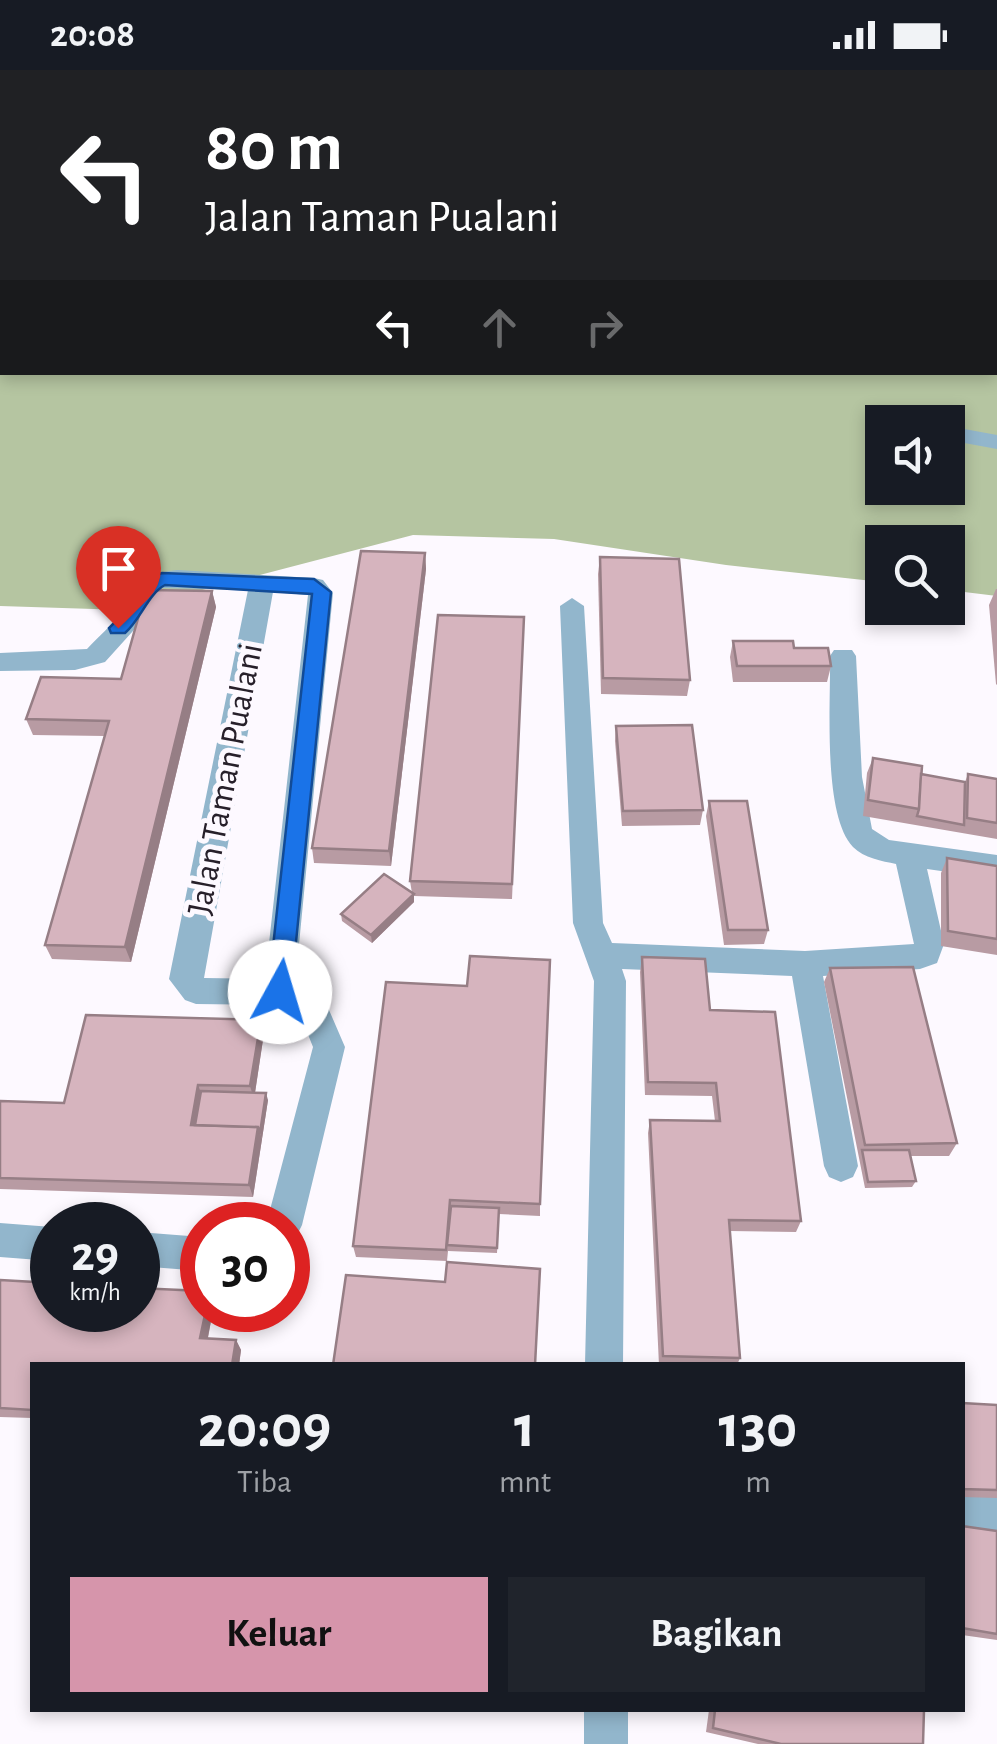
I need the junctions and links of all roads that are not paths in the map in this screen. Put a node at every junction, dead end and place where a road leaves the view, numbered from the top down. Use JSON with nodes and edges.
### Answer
{"nodes":[{"id":1,"x":965,"y":436,"type":"edge"},
{"id":2,"x":997,"y":442,"type":"edge"},
{"id":3,"x":262,"y":583,"type":"junction"},
{"id":4,"x":572,"y":606,"type":"dead end"},
{"id":5,"x":843,"y":656,"type":"dead end"},
{"id":6,"x":0,"y":662,"type":"edge"},
{"id":7,"x":909,"y":855,"type":"junction"},
{"id":8,"x":997,"y":867,"type":"edge"},
{"id":9,"x":603,"y":955,"type":"junction"},
{"id":10,"x":805,"y":964,"type":"junction"},
{"id":11,"x":280,"y":992,"type":"junction"},
{"id":12,"x":841,"y":1166,"type":"dead end"},
{"id":13,"x":290,"y":1202,"type":"edge"},
{"id":14,"x":0,"y":1240,"type":"edge"},
{"id":15,"x":30,"y":1242,"type":"edge"},
{"id":16,"x":604,"y":1362,"type":"edge"},
{"id":17,"x":965,"y":1512,"type":"edge"},
{"id":18,"x":997,"y":1516,"type":"edge"},
{"id":19,"x":606,"y":1712,"type":"edge"},
{"id":20,"x":606,"y":1744,"type":"edge"}],
"edges":[{"from":1,"to":2,"type":"street"},
{"from":3,"to":6,"type":"street"},
{"from":3,"to":11,"type":"street","name":"Jalan Taman Pualani"},
{"from":3,"to":11,"type":"street","name":"Jalan Taman Pualani"},
{"from":4,"to":9,"type":"street"},
{"from":5,"to":7,"type":"street"},
{"from":7,"to":8,"type":"street"},
{"from":7,"to":10,"type":"street"},
{"from":9,"to":10,"type":"street"},
{"from":9,"to":16,"type":"street"},
{"from":10,"to":12,"type":"street"},
{"from":11,"to":13,"type":"street"},
{"from":14,"to":15,"type":"street"},
{"from":17,"to":18,"type":"street"},
{"from":19,"to":20,"type":"street"}]}
